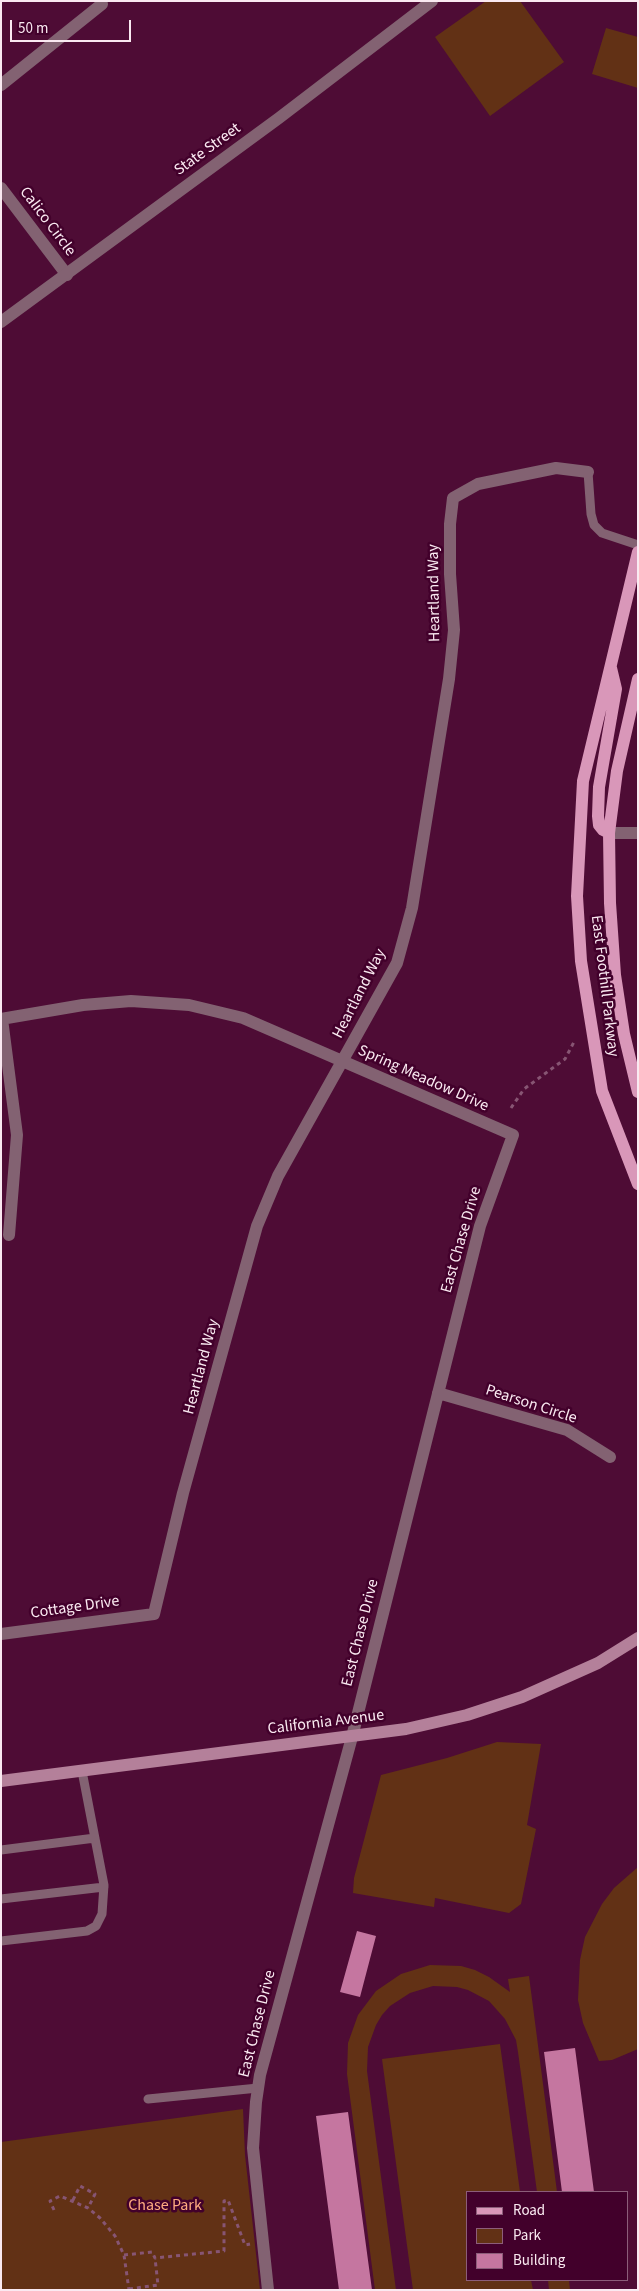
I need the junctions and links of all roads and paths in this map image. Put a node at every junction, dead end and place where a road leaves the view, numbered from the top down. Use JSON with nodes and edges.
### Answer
{"nodes":[{"id":1,"x":432,"y":1,"type":"edge"},
{"id":2,"x":102,"y":4,"type":"dead end"},
{"id":3,"x":1,"y":85,"type":"edge"},
{"id":4,"x":1,"y":188,"type":"edge"},
{"id":5,"x":67,"y":274,"type":"junction"},
{"id":6,"x":1,"y":322,"type":"edge"},
{"id":7,"x":588,"y":472,"type":"joint"},
{"id":8,"x":638,"y":545,"type":"edge"},
{"id":9,"x":638,"y":552,"type":"edge"},
{"id":10,"x":611,"y":666,"type":"junction"},
{"id":11,"x":638,"y":679,"type":"edge"},
{"id":12,"x":609,"y":833,"type":"junction"},
{"id":13,"x":638,"y":833,"type":"edge"},
{"id":14,"x":2,"y":1019,"type":"edge"},
{"id":15,"x":575,"y":1040,"type":"dead end"},
{"id":16,"x":344,"y":1062,"type":"junction"},
{"id":17,"x":638,"y":1092,"type":"edge"},
{"id":18,"x":512,"y":1108,"type":"dead end"},
{"id":19,"x":513,"y":1136,"type":"joint"},
{"id":20,"x":638,"y":1184,"type":"edge"},
{"id":21,"x":9,"y":1235,"type":"dead end"},
{"id":22,"x":438,"y":1393,"type":"junction"},
{"id":23,"x":610,"y":1457,"type":"dead end"},
{"id":24,"x":154,"y":1614,"type":"joint"},
{"id":25,"x":1,"y":1634,"type":"edge"},
{"id":26,"x":638,"y":1638,"type":"edge"},
{"id":27,"x":352,"y":1737,"type":"junction"},
{"id":28,"x":82,"y":1771,"type":"junction"},
{"id":29,"x":1,"y":1781,"type":"edge"},
{"id":30,"x":95,"y":1838,"type":"junction"},
{"id":31,"x":1,"y":1850,"type":"edge"},
{"id":32,"x":104,"y":1887,"type":"junction"},
{"id":33,"x":1,"y":1899,"type":"edge"},
{"id":34,"x":1,"y":1941,"type":"edge"},
{"id":35,"x":258,"y":2088,"type":"junction"},
{"id":36,"x":148,"y":2099,"type":"dead end"},
{"id":37,"x":73,"y":2200,"type":"junction"},
{"id":38,"x":88,"y":2208,"type":"junction"},
{"id":39,"x":54,"y":2210,"type":"dead end"},
{"id":40,"x":250,"y":2244,"type":"dead end"},
{"id":41,"x":124,"y":2255,"type":"junction"},
{"id":42,"x":155,"y":2258,"type":"junction"},
{"id":43,"x":129,"y":2289,"type":"edge"},
{"id":44,"x":268,"y":2290,"type":"edge"}],
"edges":[{"from":1,"to":5,"type":"street","name":"State Street"},
{"from":2,"to":3,"type":"street"},
{"from":4,"to":5,"type":"street","name":"Calico Circle"},
{"from":5,"to":6,"type":"street","name":"State Street"},
{"from":7,"to":8,"type":"lane"},
{"from":7,"to":16,"type":"street","name":"Heartland Way"},
{"from":9,"to":10,"type":"main road","name":"East Foothill Parkway"},
{"from":10,"to":12,"type":"main road"},
{"from":10,"to":20,"type":"main road","name":"East Foothill Parkway"},
{"from":11,"to":12,"type":"main road","name":"East Foothill Parkway"},
{"from":12,"to":13,"type":"street"},
{"from":12,"to":17,"type":"main road","name":"East Foothill Parkway"},
{"from":14,"to":16,"type":"street","name":"Spring Meadow Drive"},
{"from":14,"to":21,"type":"street"},
{"from":15,"to":18,"type":"path"},
{"from":16,"to":19,"type":"street","name":"Spring Meadow Drive"},
{"from":16,"to":24,"type":"street","name":"Heartland Way"},
{"from":19,"to":22,"type":"street","name":"East Chase Drive"},
{"from":22,"to":23,"type":"street","name":"Pearson Circle"},
{"from":22,"to":27,"type":"street","name":"East Chase Drive"},
{"from":24,"to":25,"type":"street","name":"Cottage Drive"},
{"from":26,"to":27,"type":"main road","name":"California Avenue"},
{"from":27,"to":28,"type":"main road","name":"California Avenue"},
{"from":27,"to":35,"type":"street","name":"East Chase Drive"},
{"from":28,"to":29,"type":"main road","name":"California Avenue"},
{"from":28,"to":30,"type":"lane"},
{"from":30,"to":31,"type":"lane"},
{"from":30,"to":32,"type":"lane"},
{"from":32,"to":33,"type":"lane"},
{"from":32,"to":34,"type":"lane"},
{"from":35,"to":36,"type":"lane"},
{"from":35,"to":44,"type":"street","name":"East Chase Drive"},
{"from":37,"to":38,"type":"path"},
{"from":37,"to":38,"type":"path"},
{"from":37,"to":39,"type":"path"},
{"from":38,"to":41,"type":"path"},
{"from":40,"to":42,"type":"path"},
{"from":41,"to":42,"type":"path"},
{"from":41,"to":43,"type":"path"},
{"from":42,"to":43,"type":"path"}]}
